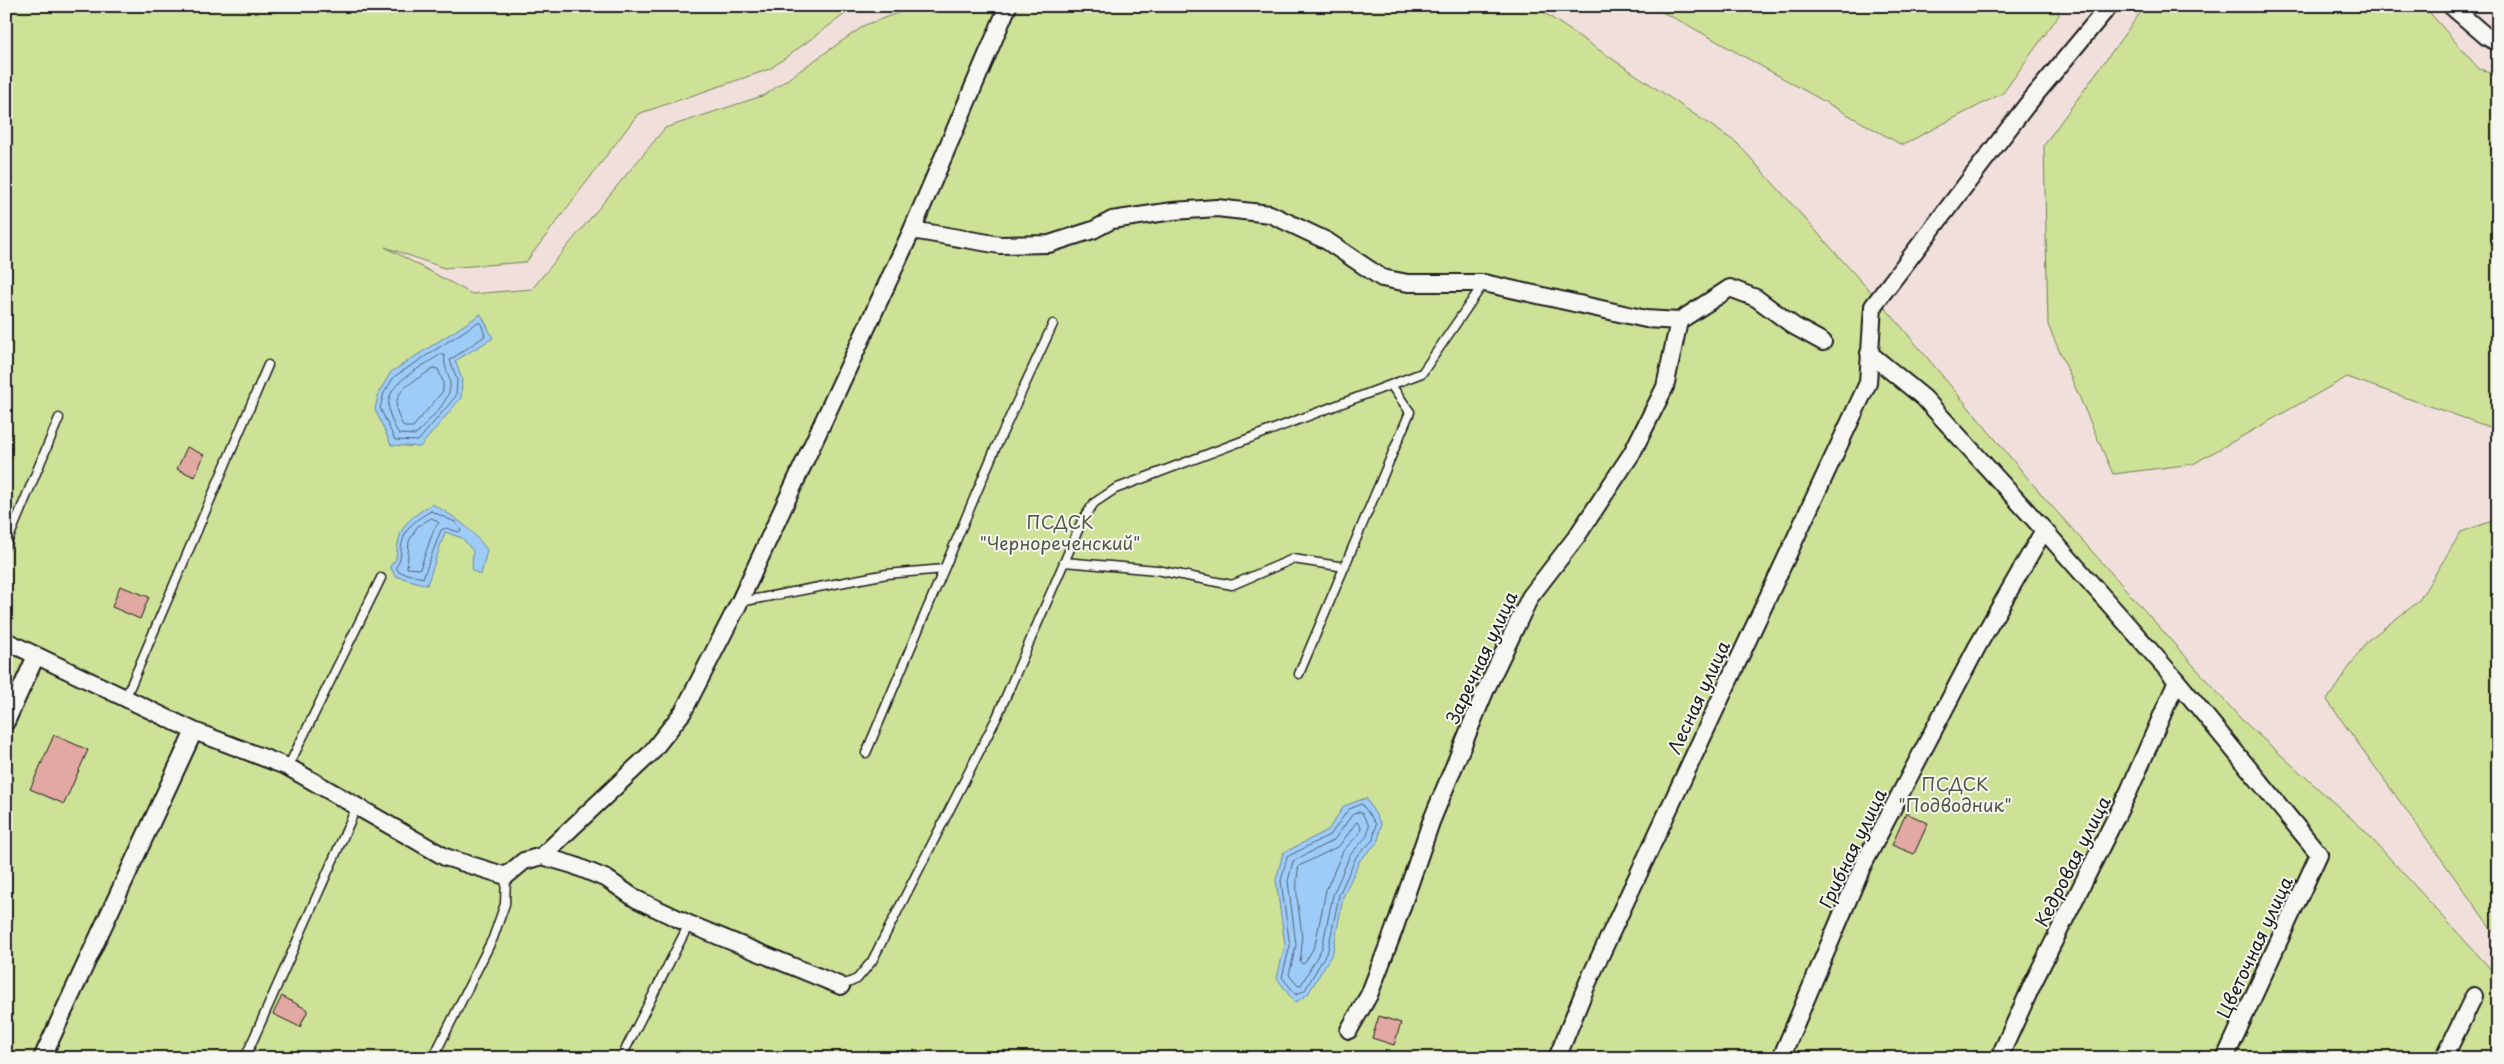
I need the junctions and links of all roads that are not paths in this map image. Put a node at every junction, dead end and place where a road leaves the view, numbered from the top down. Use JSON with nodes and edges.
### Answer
{"nodes":[{"id":1,"x":1008,"y":6,"type":"edge"},
{"id":2,"x":2109,"y":6,"type":"edge"},
{"id":3,"x":2451,"y":6,"type":"edge"},
{"id":4,"x":2498,"y":43,"type":"edge"},
{"id":5,"x":912,"y":230,"type":"junction"},
{"id":6,"x":1484,"y":283,"type":"junction"},
{"id":7,"x":1679,"y":321,"type":"junction"},
{"id":8,"x":1053,"y":324,"type":"dead end"},
{"id":9,"x":1823,"y":342,"type":"dead end"},
{"id":10,"x":1869,"y":353,"type":"junction"},
{"id":11,"x":268,"y":365,"type":"dead end"},
{"id":12,"x":1391,"y":385,"type":"junction"},
{"id":13,"x":60,"y":418,"type":"dead end"},
{"id":14,"x":2044,"y":530,"type":"junction"},
{"id":15,"x":6,"y":545,"type":"edge"},
{"id":16,"x":1064,"y":562,"type":"junction"},
{"id":17,"x":1345,"y":567,"type":"junction"},
{"id":18,"x":944,"y":569,"type":"junction"},
{"id":19,"x":381,"y":578,"type":"dead end"},
{"id":20,"x":738,"y":603,"type":"junction"},
{"id":21,"x":6,"y":642,"type":"edge"},
{"id":22,"x":36,"y":656,"type":"junction"},
{"id":23,"x":1299,"y":674,"type":"dead end"},
{"id":24,"x":2177,"y":681,"type":"junction"},
{"id":25,"x":124,"y":700,"type":"junction"},
{"id":26,"x":6,"y":722,"type":"edge"},
{"id":27,"x":194,"y":731,"type":"junction"},
{"id":28,"x":866,"y":753,"type":"dead end"},
{"id":29,"x":288,"y":767,"type":"junction"},
{"id":30,"x":357,"y":805,"type":"junction"},
{"id":31,"x":542,"y":856,"type":"junction"},
{"id":32,"x":506,"y":876,"type":"junction"},
{"id":33,"x":689,"y":924,"type":"junction"},
{"id":34,"x":841,"y":986,"type":"joint"},
{"id":35,"x":2474,"y":996,"type":"dead end"},
{"id":36,"x":1350,"y":1030,"type":"dead end"},
{"id":37,"x":42,"y":1058,"type":"edge"},
{"id":38,"x":245,"y":1058,"type":"edge"},
{"id":39,"x":433,"y":1058,"type":"edge"},
{"id":40,"x":621,"y":1058,"type":"edge"},
{"id":41,"x":1558,"y":1058,"type":"edge"},
{"id":42,"x":1781,"y":1058,"type":"edge"},
{"id":43,"x":1999,"y":1058,"type":"edge"},
{"id":44,"x":2225,"y":1058,"type":"edge"},
{"id":45,"x":2444,"y":1058,"type":"edge"}],
"edges":[{"from":1,"to":5,"type":"street"},
{"from":2,"to":10,"type":"street","name":"Лесная улица"},
{"from":3,"to":4,"type":"street"},
{"from":5,"to":6,"type":"street"},
{"from":5,"to":20,"type":"street"},
{"from":6,"to":7,"type":"street"},
{"from":6,"to":12,"type":"lane"},
{"from":7,"to":9,"type":"street"},
{"from":7,"to":36,"type":"street","name":"Заречная улица"},
{"from":8,"to":18,"type":"lane"},
{"from":10,"to":14,"type":"street"},
{"from":10,"to":41,"type":"street","name":"Лесная улица"},
{"from":11,"to":25,"type":"lane"},
{"from":12,"to":16,"type":"lane"},
{"from":12,"to":17,"type":"lane"},
{"from":13,"to":15,"type":"lane"},
{"from":14,"to":24,"type":"street"},
{"from":14,"to":42,"type":"street","name":"Грибная улица"},
{"from":16,"to":17,"type":"lane"},
{"from":16,"to":34,"type":"lane"},
{"from":17,"to":23,"type":"lane"},
{"from":18,"to":20,"type":"lane"},
{"from":18,"to":28,"type":"lane"},
{"from":19,"to":29,"type":"lane"},
{"from":20,"to":31,"type":"street"},
{"from":21,"to":22,"type":"street"},
{"from":22,"to":25,"type":"street"},
{"from":22,"to":26,"type":"street"},
{"from":24,"to":43,"type":"street","name":"Кедровая улица"},
{"from":24,"to":44,"type":"street","name":"Цветочная улица"},
{"from":25,"to":27,"type":"street"},
{"from":27,"to":29,"type":"street"},
{"from":27,"to":37,"type":"street"},
{"from":29,"to":30,"type":"street"},
{"from":30,"to":32,"type":"street"},
{"from":30,"to":38,"type":"lane"},
{"from":31,"to":32,"type":"street"},
{"from":31,"to":33,"type":"street"},
{"from":32,"to":39,"type":"lane"},
{"from":33,"to":34,"type":"street"},
{"from":33,"to":40,"type":"lane"},
{"from":35,"to":45,"type":"street"}]}
